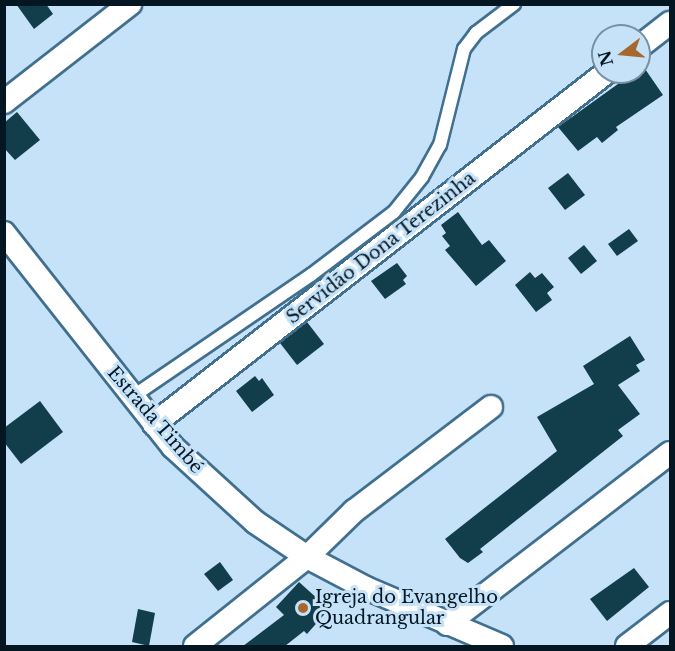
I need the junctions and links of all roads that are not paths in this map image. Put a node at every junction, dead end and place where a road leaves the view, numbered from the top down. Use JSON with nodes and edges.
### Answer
{"nodes":[{"id":1,"x":130,"y":4,"type":"edge"},
{"id":2,"x":514,"y":4,"type":"edge"},
{"id":3,"x":670,"y":23,"type":"edge"},
{"id":4,"x":651,"y":38,"type":"edge"},
{"id":5,"x":593,"y":84,"type":"edge"},
{"id":6,"x":4,"y":102,"type":"edge"},
{"id":7,"x":4,"y":233,"type":"edge"},
{"id":8,"x":132,"y":397,"type":"junction"},
{"id":9,"x":491,"y":407,"type":"dead end"},
{"id":10,"x":154,"y":424,"type":"junction"},
{"id":11,"x":670,"y":453,"type":"edge"},
{"id":12,"x":307,"y":557,"type":"junction"},
{"id":13,"x":670,"y":613,"type":"edge"},
{"id":14,"x":447,"y":624,"type":"junction"},
{"id":15,"x":195,"y":646,"type":"edge"},
{"id":16,"x":502,"y":646,"type":"edge"},
{"id":17,"x":627,"y":646,"type":"edge"}],
"edges":[{"from":1,"to":6,"type":"street"},
{"from":2,"to":8,"type":"lane"},
{"from":3,"to":4,"type":"street"},
{"from":5,"to":10,"type":"street","name":"Servidão Dona Terezinha"},
{"from":7,"to":8,"type":"street","name":"Estrada Timbé"},
{"from":8,"to":10,"type":"street","name":"Estrada Timbé"},
{"from":9,"to":12,"type":"street"},
{"from":10,"to":12,"type":"street","name":"Estrada Timbé"},
{"from":11,"to":14,"type":"street"},
{"from":12,"to":14,"type":"street","name":"Estrada Timbé"},
{"from":12,"to":15,"type":"street"},
{"from":13,"to":17,"type":"street"},
{"from":14,"to":16,"type":"street","name":"Estrada Timbé"}]}
